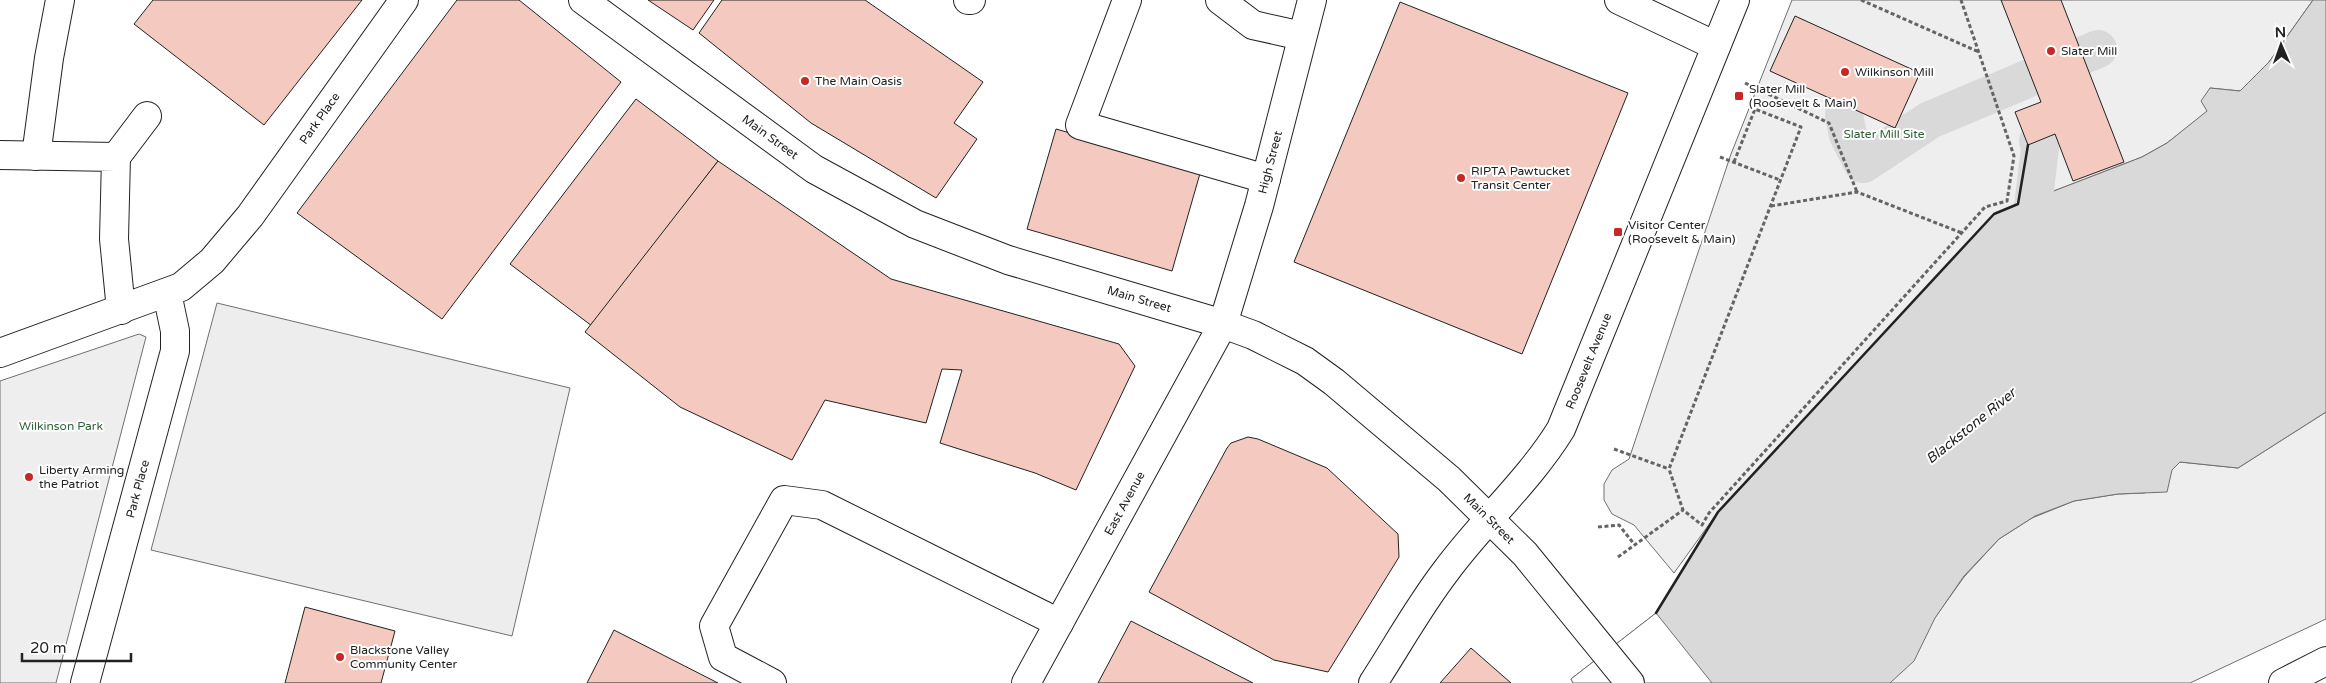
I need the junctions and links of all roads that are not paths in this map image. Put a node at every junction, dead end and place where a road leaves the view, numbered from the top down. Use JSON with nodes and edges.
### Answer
{"nodes":[{"id":1,"x":60,"y":0,"type":"edge"},
{"id":2,"x":404,"y":0,"type":"edge"},
{"id":3,"x":1127,"y":0,"type":"edge"},
{"id":4,"x":1220,"y":0,"type":"edge"},
{"id":5,"x":1312,"y":0,"type":"edge"},
{"id":6,"x":1618,"y":0,"type":"edge"},
{"id":7,"x":1735,"y":0,"type":"edge"},
{"id":8,"x":590,"y":2,"type":"edge"},
{"id":9,"x":1302,"y":36,"type":"junction"},
{"id":10,"x":1716,"y":46,"type":"junction"},
{"id":11,"x":147,"y":116,"type":"dead end"},
{"id":12,"x":0,"y":155,"type":"edge"},
{"id":13,"x":36,"y":156,"type":"junction"},
{"id":14,"x":116,"y":157,"type":"junction"},
{"id":15,"x":1266,"y":179,"type":"junction"},
{"id":16,"x":167,"y":293,"type":"junction"},
{"id":17,"x":122,"y":310,"type":"junction"},
{"id":18,"x":1223,"y":324,"type":"junction"},
{"id":19,"x":0,"y":353,"type":"edge"},
{"id":20,"x":1490,"y":518,"type":"junction"},
{"id":21,"x":1059,"y":623,"type":"junction"},
{"id":22,"x":2321,"y":666,"type":"edge"},
{"id":23,"x":84,"y":683,"type":"edge"},
{"id":24,"x":772,"y":683,"type":"edge"},
{"id":25,"x":1026,"y":683,"type":"edge"},
{"id":26,"x":1373,"y":683,"type":"edge"},
{"id":27,"x":1630,"y":683,"type":"edge"},
{"id":28,"x":2283,"y":683,"type":"edge"}],
"edges":[{"from":1,"to":13,"type":"main road"},
{"from":2,"to":16,"type":"main road","name":"Park Place"},
{"from":3,"to":15,"type":"main road"},
{"from":4,"to":9,"type":"main road"},
{"from":5,"to":9,"type":"main road","name":"High Street"},
{"from":6,"to":10,"type":"main road"},
{"from":7,"to":10,"type":"main road","name":"Roosevelt Avenue"},
{"from":8,"to":18,"type":"main road","name":"Main Street"},
{"from":9,"to":15,"type":"main road","name":"High Street"},
{"from":10,"to":20,"type":"main road","name":"Roosevelt Avenue"},
{"from":11,"to":14,"type":"main road"},
{"from":12,"to":13,"type":"main road"},
{"from":13,"to":14,"type":"main road"},
{"from":14,"to":17,"type":"main road"},
{"from":15,"to":18,"type":"main road","name":"High Street"},
{"from":16,"to":17,"type":"main road","name":"Park Place"},
{"from":16,"to":23,"type":"main road","name":"Park Place"},
{"from":17,"to":19,"type":"main road","name":"Park Place"},
{"from":18,"to":20,"type":"main road","name":"Main Street"},
{"from":18,"to":21,"type":"main road","name":"East Avenue"},
{"from":20,"to":26,"type":"main road","name":"Roosevelt Avenue"},
{"from":20,"to":27,"type":"main road","name":"Main Street"},
{"from":21,"to":24,"type":"main road"},
{"from":21,"to":25,"type":"main road","name":"East Avenue"},
{"from":22,"to":28,"type":"main road"}]}
